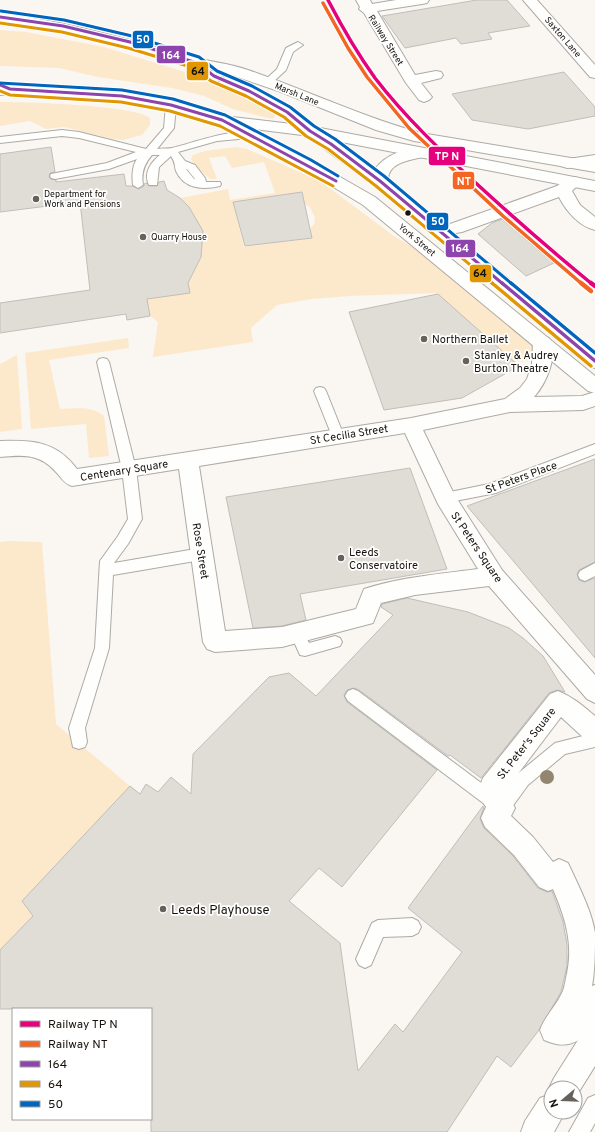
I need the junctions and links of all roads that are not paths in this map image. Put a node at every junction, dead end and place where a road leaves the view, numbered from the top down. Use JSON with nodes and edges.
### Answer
{"nodes":[{"id":1,"x":422,"y":0,"type":"edge"},
{"id":2,"x":530,"y":0,"type":"edge"},
{"id":3,"x":365,"y":4,"type":"edge"},
{"id":4,"x":0,"y":17,"type":"edge"},
{"id":5,"x":298,"y":45,"type":"dead end"},
{"id":6,"x":197,"y":63,"type":"junction"},
{"id":7,"x":595,"y":74,"type":"edge"},
{"id":8,"x":436,"y":75,"type":"dead end"},
{"id":9,"x":411,"y":80,"type":"junction"},
{"id":10,"x":268,"y":82,"type":"junction"},
{"id":11,"x":2,"y":88,"type":"edge"},
{"id":12,"x":424,"y":97,"type":"dead end"},
{"id":13,"x":171,"y":105,"type":"junction"},
{"id":14,"x":222,"y":120,"type":"junction"},
{"id":15,"x":310,"y":131,"type":"junction"},
{"id":16,"x":249,"y":135,"type":"junction"},
{"id":17,"x":0,"y":140,"type":"edge"},
{"id":18,"x":172,"y":151,"type":"junction"},
{"id":19,"x":147,"y":152,"type":"junction"},
{"id":20,"x":421,"y":153,"type":"junction"},
{"id":21,"x":595,"y":160,"type":"edge"},
{"id":22,"x":567,"y":163,"type":"junction"},
{"id":23,"x":595,"y":167,"type":"edge"},
{"id":24,"x":55,"y":176,"type":"dead end"},
{"id":25,"x":380,"y":180,"type":"junction"},
{"id":26,"x":153,"y":183,"type":"dead end"},
{"id":27,"x":216,"y":184,"type":"dead end"},
{"id":28,"x":138,"y":185,"type":"dead end"},
{"id":29,"x":568,"y":186,"type":"junction"},
{"id":30,"x":595,"y":186,"type":"edge"},
{"id":31,"x":595,"y":225,"type":"edge"},
{"id":32,"x":460,"y":227,"type":"dead end"},
{"id":33,"x":542,"y":343,"type":"junction"},
{"id":34,"x":104,"y":362,"type":"dead end"},
{"id":35,"x":595,"y":362,"type":"edge"},
{"id":36,"x":595,"y":386,"type":"edge"},
{"id":37,"x":320,"y":391,"type":"dead end"},
{"id":38,"x":595,"y":399,"type":"edge"},
{"id":39,"x":510,"y":405,"type":"junction"},
{"id":40,"x":411,"y":425,"type":"junction"},
{"id":41,"x":338,"y":436,"type":"junction"},
{"id":42,"x":0,"y":449,"type":"edge"},
{"id":43,"x":595,"y":449,"type":"edge"},
{"id":44,"x":188,"y":460,"type":"junction"},
{"id":45,"x":129,"y":469,"type":"junction"},
{"id":46,"x":445,"y":498,"type":"junction"},
{"id":47,"x":202,"y":554,"type":"junction"},
{"id":48,"x":107,"y":570,"type":"junction"},
{"id":49,"x":494,"y":576,"type":"junction"},
{"id":50,"x":297,"y":633,"type":"junction"},
{"id":51,"x":336,"y":642,"type":"dead end"},
{"id":52,"x":595,"y":692,"type":"edge"},
{"id":53,"x":353,"y":696,"type":"dead end"},
{"id":54,"x":595,"y":732,"type":"edge"},
{"id":55,"x":595,"y":740,"type":"edge"},
{"id":56,"x":79,"y":742,"type":"dead end"},
{"id":57,"x":497,"y":815,"type":"junction"},
{"id":58,"x":412,"y":928,"type":"dead end"},
{"id":59,"x":365,"y":959,"type":"dead end"},
{"id":60,"x":595,"y":999,"type":"edge"},
{"id":61,"x":595,"y":1039,"type":"edge"},
{"id":62,"x":569,"y":1080,"type":"edge"},
{"id":63,"x":595,"y":1105,"type":"edge"},
{"id":64,"x":544,"y":1120,"type":"edge"},
{"id":65,"x":536,"y":1132,"type":"edge"},
{"id":66,"x":579,"y":1132,"type":"edge"}],
"edges":[{"from":1,"to":3,"type":"main road"},
{"from":2,"to":7,"type":"main road","name":"Saxton Lane"},
{"from":3,"to":9,"type":"main road","name":"Railway Street"},
{"from":4,"to":6,"type":"main road","name":"Marsh Lane"},
{"from":5,"to":10,"type":"lane"},
{"from":6,"to":10,"type":"main road","name":"Marsh Lane"},
{"from":6,"to":15,"type":"main road"},
{"from":8,"to":9,"type":"main road"},
{"from":9,"to":12,"type":"main road","name":"Railway Street"},
{"from":10,"to":22,"type":"main road","name":"Marsh Lane"},
{"from":11,"to":13,"type":"main road"},
{"from":13,"to":14,"type":"main road"},
{"from":13,"to":19,"type":"lane"},
{"from":14,"to":15,"type":"main road"},
{"from":14,"to":16,"type":"main road","name":"York Street"},
{"from":15,"to":20,"type":"main road"},
{"from":15,"to":25,"type":"main road"},
{"from":16,"to":18,"type":"lane"},
{"from":16,"to":33,"type":"main road","name":"York Street"},
{"from":17,"to":19,"type":"lane"},
{"from":18,"to":19,"type":"lane"},
{"from":18,"to":26,"type":"lane"},
{"from":18,"to":27,"type":"lane"},
{"from":19,"to":24,"type":"lane"},
{"from":19,"to":28,"type":"lane"},
{"from":20,"to":25,"type":"main road"},
{"from":20,"to":29,"type":"main road"},
{"from":21,"to":22,"type":"main road"},
{"from":22,"to":23,"type":"main road","name":"Marsh Lane"},
{"from":25,"to":35,"type":"main road"},
{"from":29,"to":30,"type":"main road"},
{"from":29,"to":31,"type":"main road"},
{"from":29,"to":32,"type":"main road"},
{"from":33,"to":36,"type":"main road","name":"York Street"},
{"from":33,"to":39,"type":"main road","name":"St Cecilia Street"},
{"from":34,"to":45,"type":"lane"},
{"from":37,"to":41,"type":"lane"},
{"from":38,"to":39,"type":"main road","name":"St Cecilia Street"},
{"from":39,"to":40,"type":"main road","name":"St Cecilia Street"},
{"from":40,"to":41,"type":"main road","name":"St Cecilia Street"},
{"from":40,"to":46,"type":"main road","name":"St Peters Square"},
{"from":41,"to":44,"type":"main road","name":"St Cecilia Street"},
{"from":42,"to":45,"type":"main road","name":"Centenary Square"},
{"from":43,"to":46,"type":"lane","name":"St Peters Place"},
{"from":44,"to":45,"type":"main road","name":"Centenary Square"},
{"from":44,"to":47,"type":"main road","name":"Rose Street"},
{"from":45,"to":48,"type":"lane"},
{"from":46,"to":49,"type":"main road","name":"St Peters Square"},
{"from":47,"to":48,"type":"lane"},
{"from":47,"to":50,"type":"main road","name":"Rose Street"},
{"from":48,"to":56,"type":"lane"},
{"from":49,"to":50,"type":"main road"},
{"from":49,"to":52,"type":"main road","name":"St Peters Square"},
{"from":50,"to":51,"type":"lane"},
{"from":53,"to":57,"type":"lane"},
{"from":54,"to":57,"type":"main road","name":"St. Peter's Square"},
{"from":55,"to":57,"type":"lane"},
{"from":57,"to":60,"type":"main road"},
{"from":58,"to":59,"type":"lane"},
{"from":61,"to":62,"type":"main road"},
{"from":63,"to":66,"type":"lane"},
{"from":64,"to":65,"type":"main road"}]}
